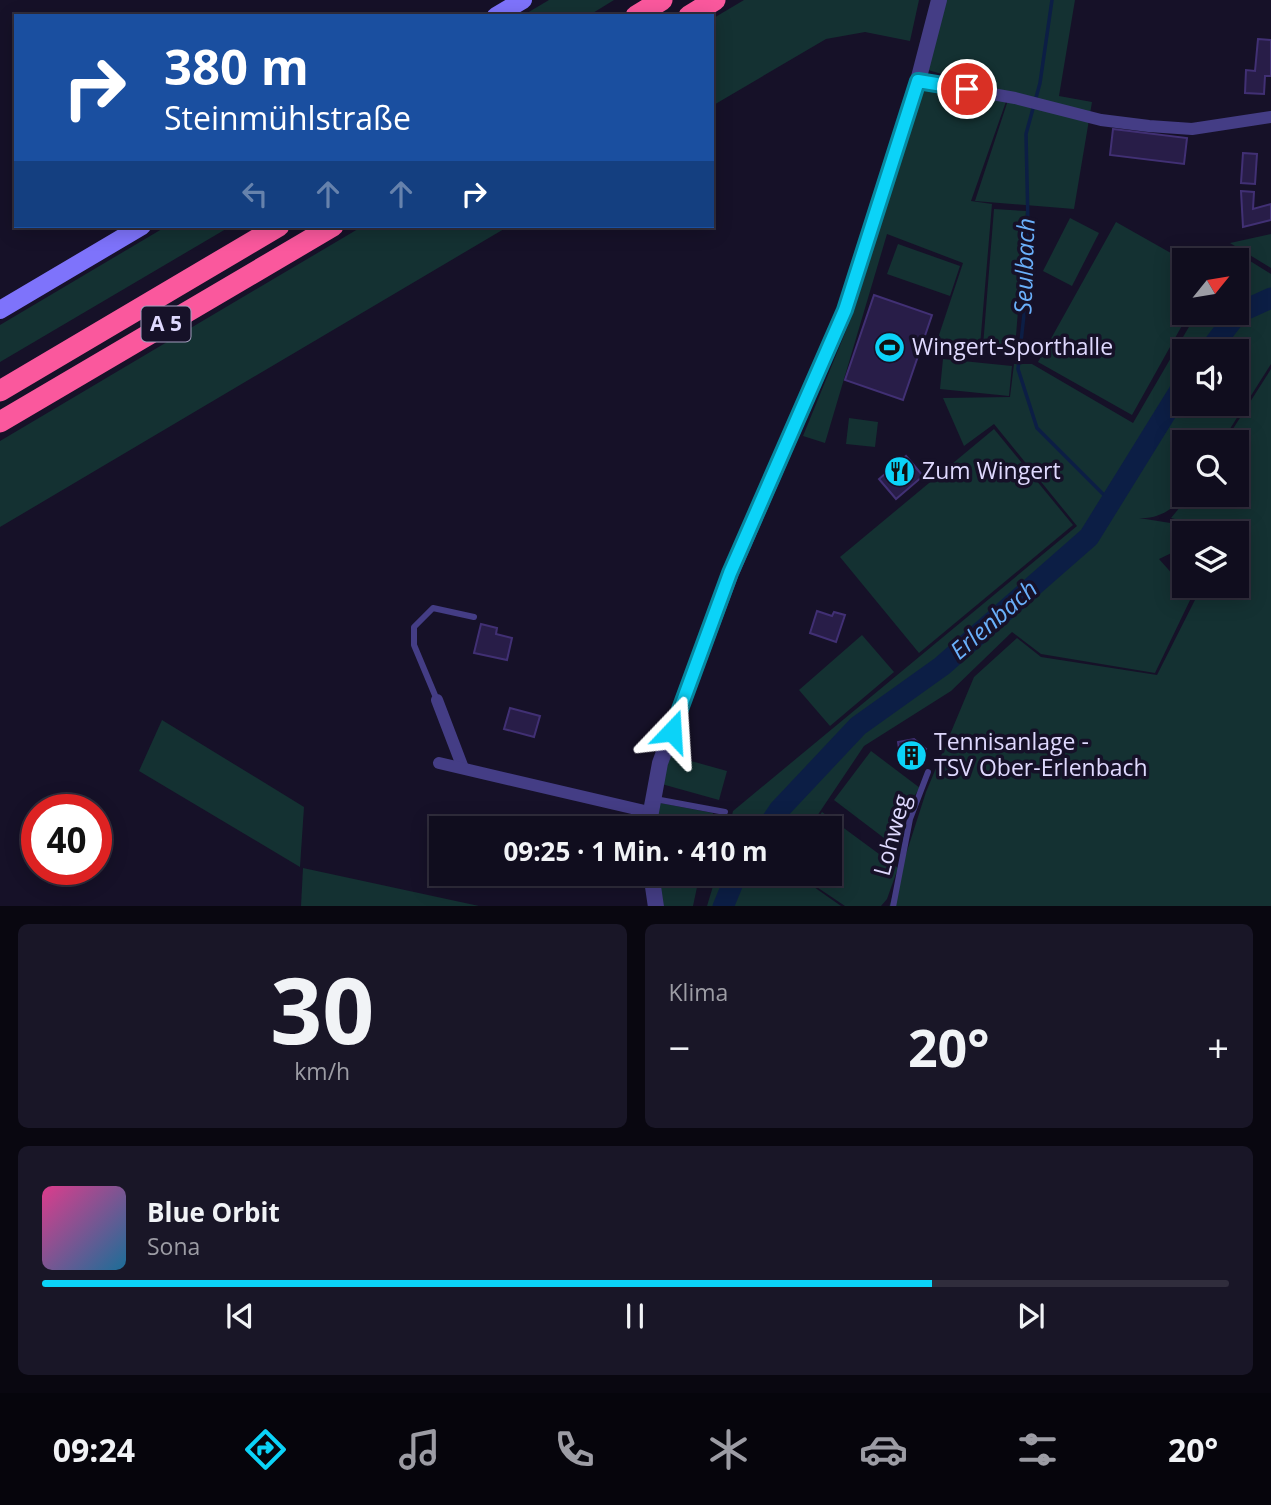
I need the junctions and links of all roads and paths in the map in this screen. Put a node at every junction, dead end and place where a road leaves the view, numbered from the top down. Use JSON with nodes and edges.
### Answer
{"nodes":[{"id":1,"x":523,"y":0,"type":"edge"},
{"id":2,"x":662,"y":0,"type":"edge"},
{"id":3,"x":715,"y":0,"type":"edge"},
{"id":4,"x":939,"y":0,"type":"edge"},
{"id":5,"x":499,"y":14,"type":"edge"},
{"id":6,"x":639,"y":14,"type":"edge"},
{"id":7,"x":692,"y":14,"type":"edge"},
{"id":8,"x":918,"y":81,"type":"junction"},
{"id":9,"x":1271,"y":117,"type":"edge"},
{"id":10,"x":139,"y":228,"type":"edge"},
{"id":11,"x":276,"y":228,"type":"edge"},
{"id":12,"x":330,"y":228,"type":"edge"},
{"id":13,"x":0,"y":310,"type":"edge"},
{"id":14,"x":0,"y":391,"type":"edge"},
{"id":15,"x":0,"y":422,"type":"edge"},
{"id":16,"x":474,"y":617,"type":"dead end"},
{"id":17,"x":437,"y":700,"type":"joint"},
{"id":18,"x":439,"y":763,"type":"dead end"},
{"id":19,"x":463,"y":768,"type":"junction"},
{"id":20,"x":928,"y":772,"type":"dead end"},
{"id":21,"x":725,"y":812,"type":"dead end"},
{"id":22,"x":650,"y":813,"type":"edge"},
{"id":23,"x":653,"y":886,"type":"edge"},
{"id":24,"x":656,"y":906,"type":"edge"},
{"id":25,"x":893,"y":906,"type":"edge"}],
"edges":[{"from":1,"to":5,"type":"main road"},
{"from":2,"to":6,"type":"highway"},
{"from":3,"to":7,"type":"highway"},
{"from":4,"to":8,"type":"street"},
{"from":8,"to":9,"type":"street"},
{"from":8,"to":22,"type":"street"},
{"from":10,"to":13,"type":"main road"},
{"from":11,"to":14,"type":"highway","number":"A 5"},
{"from":12,"to":15,"type":"highway","number":"A 5"},
{"from":16,"to":17,"type":"lane"},
{"from":17,"to":19,"type":"street"},
{"from":18,"to":19,"type":"street"},
{"from":19,"to":22,"type":"street"},
{"from":20,"to":25,"type":"lane","name":"Lohweg"},
{"from":21,"to":22,"type":"lane"},
{"from":23,"to":24,"type":"street"}]}
